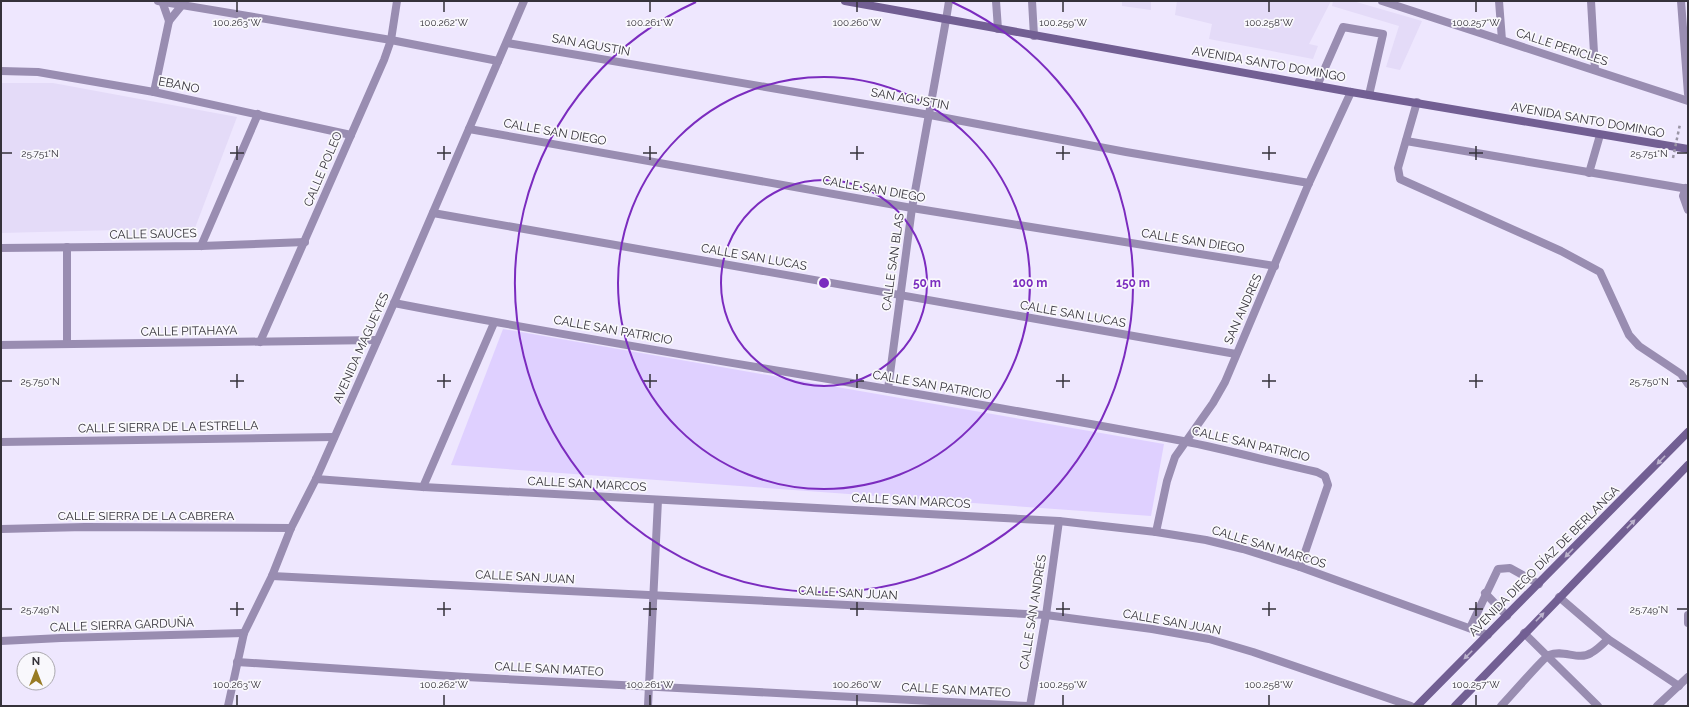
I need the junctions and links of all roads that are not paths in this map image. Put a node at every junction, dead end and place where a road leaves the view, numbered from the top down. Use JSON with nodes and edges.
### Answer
{"nodes":[{"id":1,"x":161,"y":1,"type":"edge"},
{"id":2,"x":398,"y":1,"type":"edge"},
{"id":3,"x":524,"y":1,"type":"edge"},
{"id":4,"x":845,"y":1,"type":"edge"},
{"id":5,"x":949,"y":1,"type":"edge"},
{"id":6,"x":996,"y":1,"type":"edge"},
{"id":7,"x":1032,"y":1,"type":"edge"},
{"id":8,"x":1382,"y":1,"type":"edge"},
{"id":9,"x":1499,"y":1,"type":"edge"},
{"id":10,"x":1591,"y":1,"type":"edge"},
{"id":11,"x":1682,"y":1,"type":"edge"},
{"id":12,"x":183,"y":3,"type":"edge"},
{"id":13,"x":1406,"y":5,"type":"edge"},
{"id":14,"x":946,"y":20,"type":"junction"},
{"id":15,"x":169,"y":22,"type":"junction"},
{"id":16,"x":998,"y":29,"type":"junction"},
{"id":17,"x":1034,"y":36,"type":"junction"},
{"id":18,"x":392,"y":40,"type":"junction"},
{"id":19,"x":1502,"y":40,"type":"junction"},
{"id":20,"x":507,"y":43,"type":"junction"},
{"id":21,"x":498,"y":61,"type":"junction"},
{"id":22,"x":1595,"y":70,"type":"junction"},
{"id":23,"x":1,"y":71,"type":"edge"},
{"id":24,"x":1317,"y":86,"type":"junction"},
{"id":25,"x":154,"y":92,"type":"junction"},
{"id":26,"x":1351,"y":92,"type":"junction"},
{"id":27,"x":1688,"y":94,"type":"edge"},
{"id":28,"x":1369,"y":95,"type":"junction"},
{"id":29,"x":1688,"y":101,"type":"edge"},
{"id":30,"x":1417,"y":102,"type":"junction"},
{"id":31,"x":258,"y":114,"type":"junction"},
{"id":32,"x":930,"y":115,"type":"junction"},
{"id":33,"x":469,"y":129,"type":"junction"},
{"id":34,"x":1600,"y":134,"type":"junction"},
{"id":35,"x":351,"y":135,"type":"junction"},
{"id":36,"x":1406,"y":141,"type":"junction"},
{"id":37,"x":1688,"y":149,"type":"edge"},
{"id":38,"x":1589,"y":173,"type":"junction"},
{"id":39,"x":1309,"y":183,"type":"junction"},
{"id":40,"x":1687,"y":188,"type":"edge"},
{"id":41,"x":912,"y":208,"type":"junction"},
{"id":42,"x":1688,"y":210,"type":"edge"},
{"id":43,"x":433,"y":213,"type":"junction"},
{"id":44,"x":305,"y":242,"type":"junction"},
{"id":45,"x":201,"y":246,"type":"junction"},
{"id":46,"x":67,"y":247,"type":"junction"},
{"id":47,"x":1,"y":248,"type":"edge"},
{"id":48,"x":1275,"y":266,"type":"junction"},
{"id":49,"x":900,"y":295,"type":"junction"},
{"id":50,"x":394,"y":303,"type":"junction"},
{"id":51,"x":494,"y":323,"type":"junction"},
{"id":52,"x":377,"y":340,"type":"junction"},
{"id":53,"x":260,"y":342,"type":"junction"},
{"id":54,"x":67,"y":344,"type":"junction"},
{"id":55,"x":1,"y":345,"type":"edge"},
{"id":56,"x":1236,"y":354,"type":"junction"},
{"id":57,"x":1684,"y":375,"type":"edge"},
{"id":58,"x":1688,"y":384,"type":"edge"},
{"id":59,"x":888,"y":389,"type":"junction"},
{"id":60,"x":1688,"y":432,"type":"edge"},
{"id":61,"x":334,"y":436,"type":"junction"},
{"id":62,"x":1,"y":442,"type":"edge"},
{"id":63,"x":1185,"y":442,"type":"junction"},
{"id":64,"x":1688,"y":465,"type":"edge"},
{"id":65,"x":316,"y":479,"type":"junction"},
{"id":66,"x":423,"y":487,"type":"junction"},
{"id":67,"x":658,"y":500,"type":"junction"},
{"id":68,"x":1059,"y":521,"type":"junction"},
{"id":69,"x":291,"y":528,"type":"junction"},
{"id":70,"x":1,"y":529,"type":"edge"},
{"id":71,"x":1156,"y":532,"type":"junction"},
{"id":72,"x":1300,"y":567,"type":"junction"},
{"id":73,"x":272,"y":576,"type":"junction"},
{"id":74,"x":1539,"y":584,"type":"junction"},
{"id":75,"x":1485,"y":593,"type":"junction"},
{"id":76,"x":653,"y":596,"type":"junction"},
{"id":77,"x":1559,"y":597,"type":"junction"},
{"id":78,"x":1046,"y":615,"type":"junction"},
{"id":79,"x":1688,"y":615,"type":"edge"},
{"id":80,"x":1507,"y":616,"type":"junction"},
{"id":81,"x":1688,"y":623,"type":"edge"},
{"id":82,"x":1470,"y":628,"type":"junction"},
{"id":83,"x":244,"y":633,"type":"junction"},
{"id":84,"x":1524,"y":633,"type":"junction"},
{"id":85,"x":1488,"y":635,"type":"junction"},
{"id":86,"x":1608,"y":639,"type":"junction"},
{"id":87,"x":1,"y":642,"type":"edge"},
{"id":88,"x":1547,"y":656,"type":"junction"},
{"id":89,"x":237,"y":662,"type":"junction"},
{"id":90,"x":1688,"y":677,"type":"edge"},
{"id":91,"x":650,"y":686,"type":"junction"},
{"id":92,"x":1679,"y":686,"type":"junction"},
{"id":93,"x":228,"y":706,"type":"edge"},
{"id":94,"x":648,"y":706,"type":"edge"},
{"id":95,"x":1029,"y":706,"type":"edge"},
{"id":96,"x":1411,"y":706,"type":"edge"},
{"id":97,"x":1417,"y":706,"type":"edge"},
{"id":98,"x":1455,"y":706,"type":"edge"},
{"id":99,"x":1501,"y":706,"type":"edge"},
{"id":100,"x":1598,"y":706,"type":"edge"},
{"id":101,"x":1657,"y":706,"type":"edge"}],
"edges":[{"from":1,"to":12,"type":"street"},
{"from":1,"to":15,"type":"street"},
{"from":2,"to":18,"type":"street","name":"CALLE POLEO"},
{"from":3,"to":20,"type":"street","name":"AVENIDA MAGUEYES"},
{"from":4,"to":14,"type":"main road","name":"AVENIDA SANTO DOMINGO"},
{"from":5,"to":14,"type":"street","name":"CALLE SAN BLAS"},
{"from":6,"to":16,"type":"street"},
{"from":7,"to":17,"type":"street"},
{"from":8,"to":13,"type":"street","name":"CALLE PERICLES"},
{"from":9,"to":19,"type":"street"},
{"from":10,"to":22,"type":"street"},
{"from":11,"to":27,"type":"street"},
{"from":12,"to":15,"type":"street"},
{"from":12,"to":18,"type":"street"},
{"from":13,"to":19,"type":"street","name":"CALLE PERICLES"},
{"from":14,"to":16,"type":"main road","name":"AVENIDA SANTO DOMINGO"},
{"from":14,"to":32,"type":"street","name":"CALLE SAN BLAS"},
{"from":15,"to":25,"type":"street"},
{"from":16,"to":17,"type":"main road","name":"AVENIDA SANTO DOMINGO"},
{"from":17,"to":24,"type":"main road","name":"AVENIDA SANTO DOMINGO"},
{"from":18,"to":21,"type":"street"},
{"from":18,"to":35,"type":"street","name":"CALLE POLEO"},
{"from":19,"to":22,"type":"street","name":"CALLE PERICLES"},
{"from":20,"to":21,"type":"street","name":"AVENIDA MAGUEYES"},
{"from":20,"to":32,"type":"street","name":"SAN AGUSTIN"},
{"from":21,"to":33,"type":"street","name":"AVENIDA MAGUEYES"},
{"from":22,"to":29,"type":"street","name":"CALLE PERICLES"},
{"from":23,"to":25,"type":"street","name":"EBANO"},
{"from":24,"to":26,"type":"main road","name":"AVENIDA SANTO DOMINGO"},
{"from":24,"to":28,"type":"street"},
{"from":25,"to":31,"type":"street","name":"EBANO"},
{"from":26,"to":28,"type":"main road","name":"AVENIDA SANTO DOMINGO"},
{"from":26,"to":39,"type":"street","name":"SAN ANDRES"},
{"from":28,"to":30,"type":"main road","name":"AVENIDA SANTO DOMINGO"},
{"from":30,"to":34,"type":"main road","name":"AVENIDA SANTO DOMINGO"},
{"from":30,"to":36,"type":"street"},
{"from":31,"to":35,"type":"street","name":"EBANO"},
{"from":31,"to":45,"type":"street"},
{"from":32,"to":39,"type":"street","name":"SAN AGUSTIN"},
{"from":32,"to":41,"type":"street","name":"CALLE SAN BLAS"},
{"from":33,"to":41,"type":"street","name":"CALLE SAN DIEGO"},
{"from":33,"to":43,"type":"street","name":"AVENIDA MAGUEYES"},
{"from":34,"to":37,"type":"main road","name":"AVENIDA SANTO DOMINGO"},
{"from":34,"to":38,"type":"street"},
{"from":35,"to":44,"type":"street","name":"CALLE POLEO"},
{"from":36,"to":38,"type":"street"},
{"from":36,"to":57,"type":"street"},
{"from":38,"to":40,"type":"street"},
{"from":39,"to":48,"type":"street","name":"SAN ANDRES"},
{"from":40,"to":42,"type":"street"},
{"from":41,"to":48,"type":"street","name":"CALLE SAN DIEGO"},
{"from":41,"to":49,"type":"street","name":"CALLE SAN BLAS"},
{"from":43,"to":49,"type":"street","name":"CALLE SAN LUCAS"},
{"from":43,"to":50,"type":"street","name":"AVENIDA MAGUEYES"},
{"from":44,"to":45,"type":"street","name":"CALLE SAUCES"},
{"from":44,"to":53,"type":"street","name":"CALLE POLEO"},
{"from":45,"to":46,"type":"street","name":"CALLE SAUCES"},
{"from":46,"to":47,"type":"street","name":"CALLE SAUCES"},
{"from":46,"to":54,"type":"street"},
{"from":48,"to":56,"type":"street","name":"SAN ANDRES"},
{"from":49,"to":56,"type":"street","name":"CALLE SAN LUCAS"},
{"from":49,"to":59,"type":"street","name":"CALLE SAN BLAS"},
{"from":50,"to":51,"type":"street","name":"CALLE SAN PATRICIO"},
{"from":50,"to":52,"type":"street","name":"AVENIDA MAGUEYES"},
{"from":51,"to":59,"type":"street","name":"CALLE SAN PATRICIO"},
{"from":51,"to":66,"type":"street"},
{"from":52,"to":53,"type":"street","name":"CALLE PITAHAYA"},
{"from":52,"to":61,"type":"street","name":"AVENIDA MAGUEYES"},
{"from":53,"to":54,"type":"street","name":"CALLE PITAHAYA"},
{"from":54,"to":55,"type":"street","name":"CALLE PITAHAYA"},
{"from":56,"to":63,"type":"street","name":"SAN ANDRES"},
{"from":57,"to":58,"type":"street"},
{"from":59,"to":63,"type":"street","name":"CALLE SAN PATRICIO"},
{"from":60,"to":74,"type":"main road","name":"AVENIDA DIEGO DÍAZ DE BERLANGA","one_way":true},
{"from":61,"to":62,"type":"street","name":"CALLE SIERRA DE LA ESTRELLA"},
{"from":61,"to":65,"type":"street","name":"AVENIDA MAGUEYES"},
{"from":63,"to":71,"type":"street","name":"SAN ANDRES"},
{"from":63,"to":72,"type":"street","name":"CALLE SAN PATRICIO"},
{"from":77,"to":64,"type":"main road","one_way":true},
{"from":65,"to":66,"type":"street","name":"CALLE SAN MARCOS"},
{"from":65,"to":69,"type":"street","name":"AVENIDA MAGUEYES"},
{"from":66,"to":67,"type":"street","name":"CALLE SAN MARCOS"},
{"from":67,"to":68,"type":"street","name":"CALLE SAN MARCOS"},
{"from":67,"to":76,"type":"street"},
{"from":68,"to":71,"type":"street","name":"CALLE SAN MARCOS"},
{"from":68,"to":78,"type":"street","name":"CALLE SAN ANDRÉS"},
{"from":69,"to":70,"type":"street","name":"CALLE SIERRA DE LA CABRERA"},
{"from":69,"to":73,"type":"street","name":"AVENIDA MAGUEYES"},
{"from":71,"to":72,"type":"street","name":"CALLE SAN MARCOS"},
{"from":72,"to":82,"type":"street","name":"CALLE SAN MARCOS"},
{"from":73,"to":76,"type":"street","name":"CALLE SAN JUAN"},
{"from":73,"to":83,"type":"street","name":"AVENIDA MAGUEYES"},
{"from":74,"to":75,"type":"street"},
{"from":74,"to":80,"type":"main road","name":"AVENIDA DIEGO DÍAZ DE BERLANGA"},
{"from":75,"to":80,"type":"street"},
{"from":75,"to":82,"type":"street"},
{"from":76,"to":78,"type":"street","name":"CALLE SAN JUAN"},
{"from":76,"to":91,"type":"street"},
{"from":84,"to":77,"type":"main road","one_way":true},
{"from":77,"to":86,"type":"street"},
{"from":78,"to":95,"type":"street","name":"CALLE SAN ANDRÉS"},
{"from":78,"to":96,"type":"street","name":"CALLE SAN JUAN"},
{"from":79,"to":81,"type":"street"},
{"from":80,"to":85,"type":"main road","name":"AVENIDA DIEGO DÍAZ DE BERLANGA"},
{"from":82,"to":85,"type":"street","name":"CALLE SAN MARCOS"},
{"from":83,"to":87,"type":"street","name":"CALLE SIERRA GARDUÑA"},
{"from":83,"to":89,"type":"street","name":"AVENIDA MAGUEYES"},
{"from":84,"to":88,"type":"street"},
{"from":84,"to":98,"type":"main road"},
{"from":85,"to":97,"type":"main road","name":"AVENIDA DIEGO DÍAZ DE BERLANGA","one_way":true},
{"from":86,"to":88,"type":"street"},
{"from":86,"to":92,"type":"street"},
{"from":88,"to":99,"type":"street"},
{"from":88,"to":100,"type":"street"},
{"from":89,"to":91,"type":"street","name":"CALLE SAN MATEO"},
{"from":89,"to":93,"type":"street","name":"AVENIDA MAGUEYES"},
{"from":90,"to":92,"type":"street"},
{"from":91,"to":94,"type":"street"},
{"from":91,"to":95,"type":"street","name":"CALLE SAN MATEO"},
{"from":92,"to":101,"type":"street"}]}
